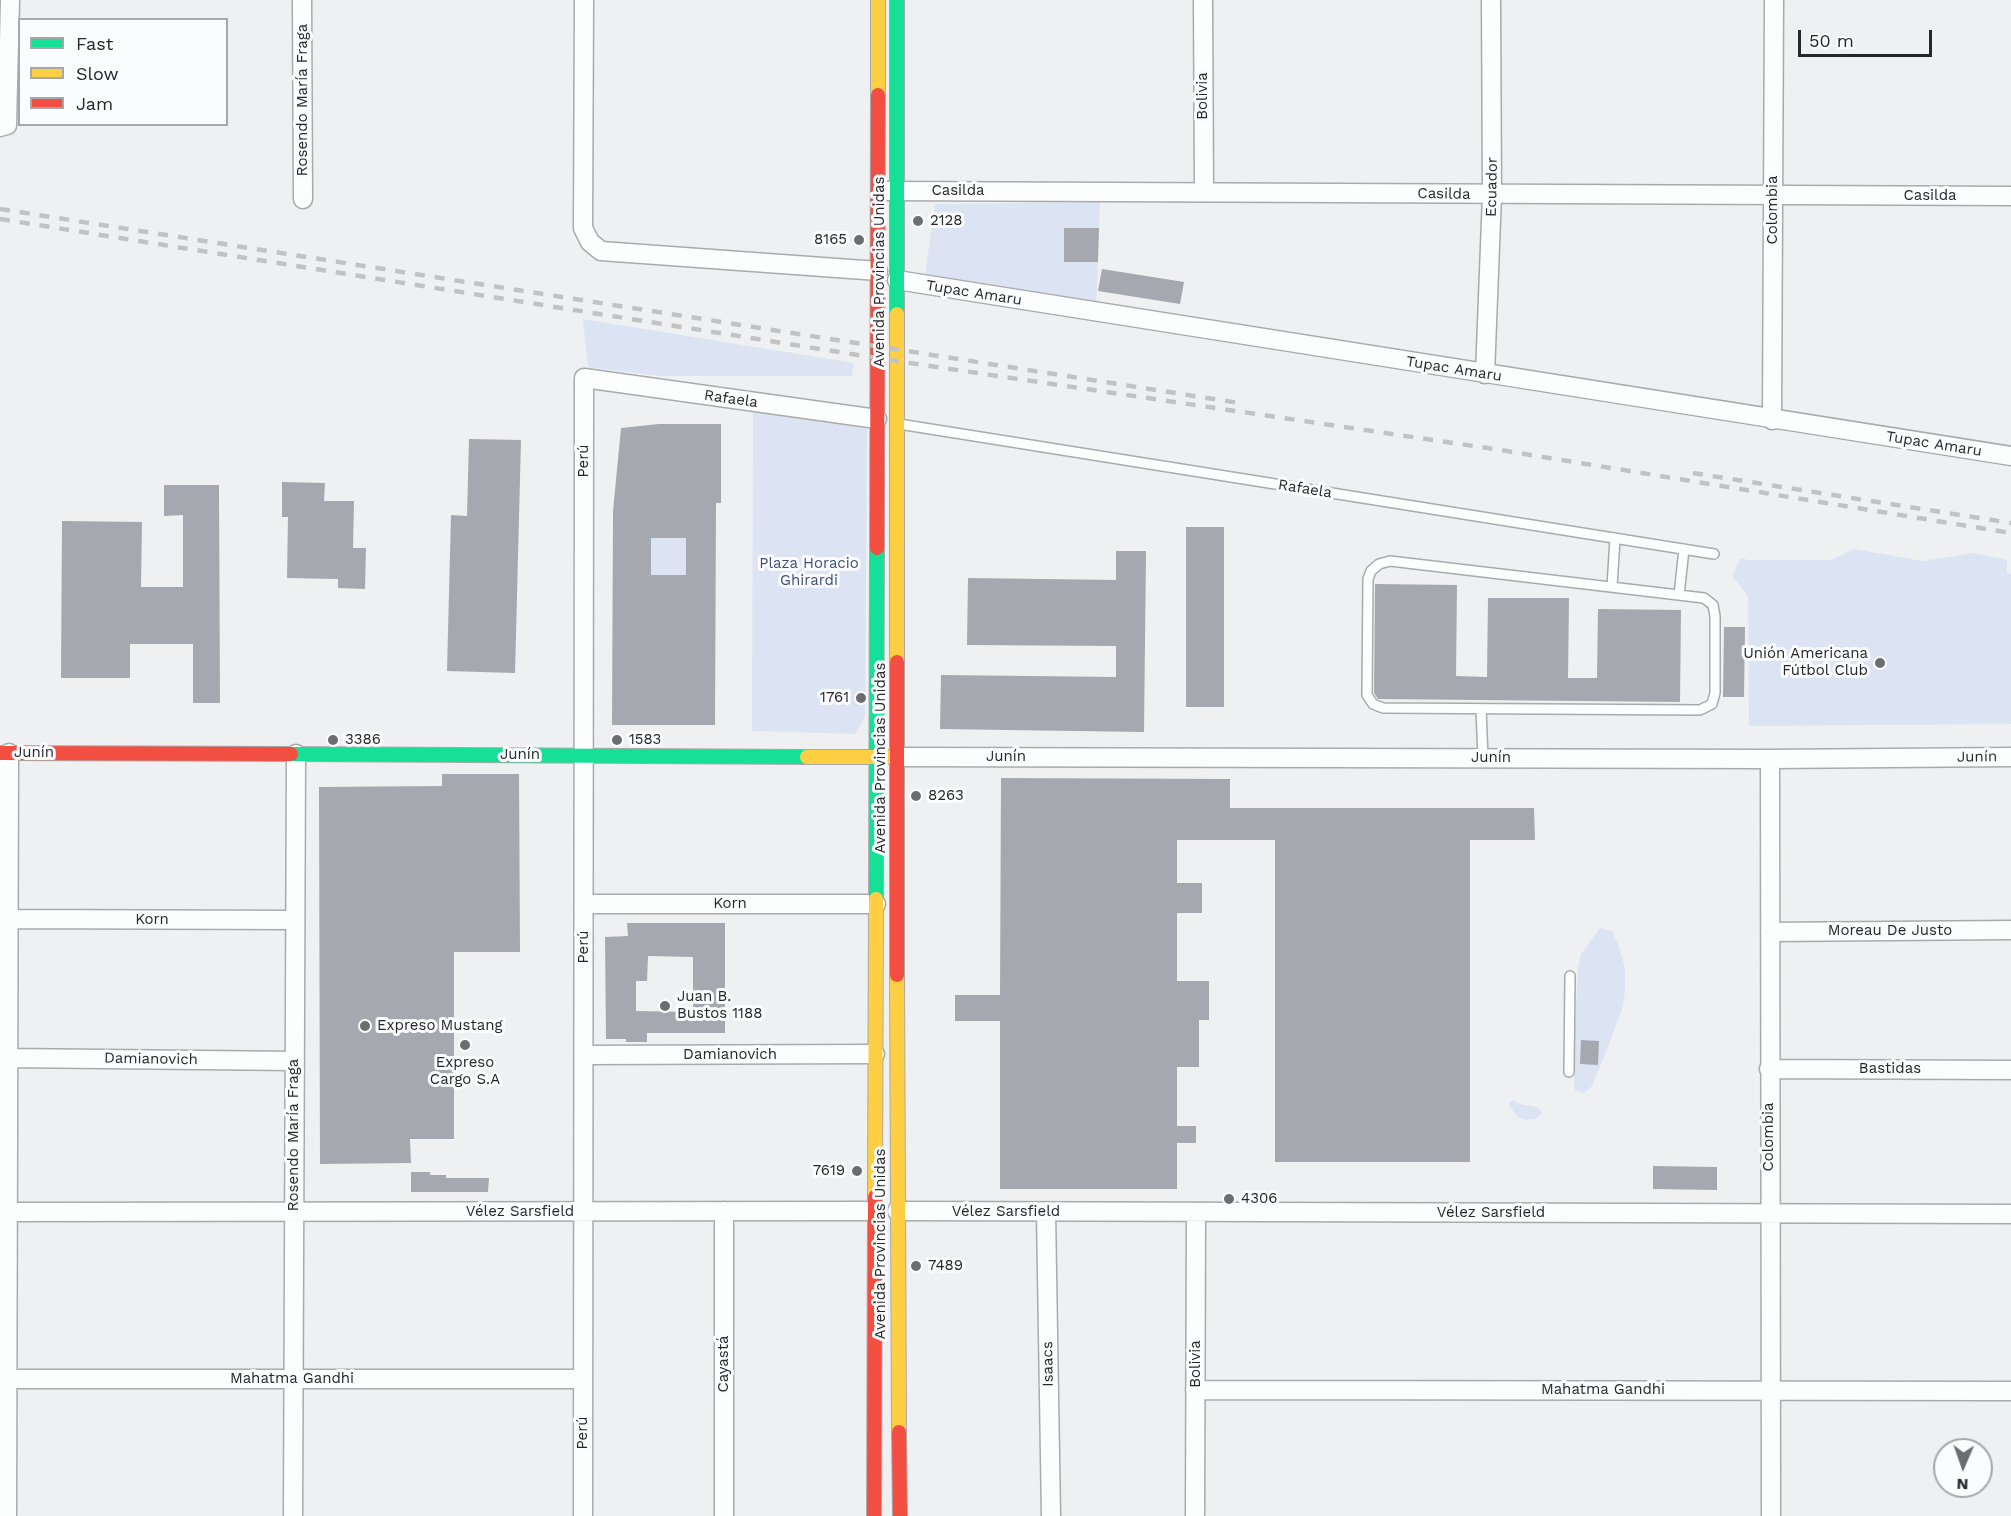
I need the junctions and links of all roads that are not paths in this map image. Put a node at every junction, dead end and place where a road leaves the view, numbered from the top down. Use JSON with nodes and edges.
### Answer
{"nodes":[{"id":1,"x":10,"y":0,"type":"edge"},
{"id":2,"x":302,"y":0,"type":"edge"},
{"id":3,"x":584,"y":0,"type":"edge"},
{"id":4,"x":878,"y":0,"type":"edge"},
{"id":5,"x":897,"y":0,"type":"edge"},
{"id":6,"x":1203,"y":0,"type":"edge"},
{"id":7,"x":1491,"y":0,"type":"edge"},
{"id":8,"x":1774,"y":0,"type":"edge"},
{"id":9,"x":3,"y":126,"type":"edge"},
{"id":10,"x":878,"y":191,"type":"junction"},
{"id":11,"x":897,"y":191,"type":"junction"},
{"id":12,"x":1204,"y":192,"type":"junction"},
{"id":13,"x":1492,"y":195,"type":"junction"},
{"id":14,"x":1773,"y":195,"type":"junction"},
{"id":15,"x":2011,"y":196,"type":"edge"},
{"id":16,"x":303,"y":199,"type":"dead end"},
{"id":17,"x":878,"y":271,"type":"junction"},
{"id":18,"x":897,"y":280,"type":"junction"},
{"id":19,"x":1485,"y":374,"type":"junction"},
{"id":20,"x":584,"y":378,"type":"joint"},
{"id":21,"x":877,"y":419,"type":"junction"},
{"id":22,"x":1772,"y":420,"type":"junction"},
{"id":23,"x":897,"y":423,"type":"junction"},
{"id":24,"x":2011,"y":456,"type":"edge"},
{"id":25,"x":1615,"y":538,"type":"junction"},
{"id":26,"x":1684,"y":549,"type":"junction"},
{"id":27,"x":1714,"y":554,"type":"dead end"},
{"id":28,"x":1612,"y":587,"type":"junction"},
{"id":29,"x":1679,"y":595,"type":"junction"},
{"id":30,"x":1481,"y":710,"type":"junction"},
{"id":31,"x":4,"y":753,"type":"edge"},
{"id":32,"x":296,"y":754,"type":"junction"},
{"id":33,"x":585,"y":755,"type":"junction"},
{"id":34,"x":877,"y":757,"type":"junction"},
{"id":35,"x":897,"y":757,"type":"junction"},
{"id":36,"x":2011,"y":757,"type":"edge"},
{"id":37,"x":1483,"y":758,"type":"junction"},
{"id":38,"x":1770,"y":759,"type":"junction"},
{"id":39,"x":584,"y":904,"type":"junction"},
{"id":40,"x":876,"y":904,"type":"junction"},
{"id":41,"x":9,"y":919,"type":"junction"},
{"id":42,"x":295,"y":920,"type":"junction"},
{"id":43,"x":2011,"y":930,"type":"edge"},
{"id":44,"x":1770,"y":932,"type":"junction"},
{"id":45,"x":1570,"y":976,"type":"dead end"},
{"id":46,"x":875,"y":1054,"type":"junction"},
{"id":47,"x":584,"y":1055,"type":"junction"},
{"id":48,"x":8,"y":1058,"type":"junction"},
{"id":49,"x":295,"y":1061,"type":"junction"},
{"id":50,"x":1769,"y":1069,"type":"junction"},
{"id":51,"x":2011,"y":1070,"type":"edge"},
{"id":52,"x":1569,"y":1071,"type":"dead end"},
{"id":53,"x":724,"y":1211,"type":"junction"},
{"id":54,"x":875,"y":1211,"type":"junction"},
{"id":55,"x":897,"y":1211,"type":"junction"},
{"id":56,"x":4,"y":1212,"type":"edge"},
{"id":57,"x":294,"y":1212,"type":"junction"},
{"id":58,"x":584,"y":1212,"type":"junction"},
{"id":59,"x":1046,"y":1212,"type":"junction"},
{"id":60,"x":1196,"y":1212,"type":"junction"},
{"id":61,"x":1769,"y":1214,"type":"junction"},
{"id":62,"x":2011,"y":1214,"type":"edge"},
{"id":63,"x":294,"y":1378,"type":"junction"},
{"id":64,"x":583,"y":1378,"type":"junction"},
{"id":65,"x":4,"y":1379,"type":"edge"},
{"id":66,"x":1196,"y":1390,"type":"junction"},
{"id":67,"x":1770,"y":1391,"type":"junction"},
{"id":68,"x":2011,"y":1391,"type":"edge"},
{"id":69,"x":7,"y":1516,"type":"edge"},
{"id":70,"x":293,"y":1516,"type":"edge"},
{"id":71,"x":583,"y":1516,"type":"edge"},
{"id":72,"x":724,"y":1516,"type":"edge"},
{"id":73,"x":874,"y":1516,"type":"edge"},
{"id":74,"x":900,"y":1516,"type":"edge"},
{"id":75,"x":1051,"y":1516,"type":"edge"},
{"id":76,"x":1195,"y":1516,"type":"edge"},
{"id":77,"x":1771,"y":1516,"type":"edge"}],
"edges":[{"from":1,"to":9,"type":"street"},
{"from":2,"to":16,"type":"street","name":"Rosendo María Fraga"},
{"from":3,"to":17,"type":"street"},
{"from":4,"to":10,"type":"main road","name":"Avenida Provincias Unidas"},
{"from":5,"to":11,"type":"main road","name":"Avenida Provincias Unidas"},
{"from":6,"to":12,"type":"street","name":"Bolivia"},
{"from":7,"to":13,"type":"street","name":"Ecuador"},
{"from":8,"to":14,"type":"street","name":"Colombia"},
{"from":10,"to":11,"type":"street","name":"Casilda"},
{"from":10,"to":17,"type":"main road","name":"Avenida Provincias Unidas"},
{"from":11,"to":12,"type":"street","name":"Casilda"},
{"from":11,"to":18,"type":"main road","name":"Avenida Provincias Unidas"},
{"from":12,"to":13,"type":"street","name":"Casilda"},
{"from":13,"to":14,"type":"street","name":"Casilda"},
{"from":13,"to":19,"type":"street","name":"Ecuador"},
{"from":14,"to":15,"type":"street","name":"Casilda"},
{"from":14,"to":22,"type":"street","name":"Colombia"},
{"from":17,"to":21,"type":"main road","name":"Avenida Provincias Unidas"},
{"from":18,"to":19,"type":"street","name":"Tupac Amaru"},
{"from":18,"to":23,"type":"main road","name":"Avenida Provincias Unidas"},
{"from":19,"to":22,"type":"street","name":"Tupac Amaru"},
{"from":20,"to":21,"type":"street","name":"Rafaela"},
{"from":20,"to":33,"type":"street","name":"Perú"},
{"from":21,"to":34,"type":"main road","name":"Avenida Provincias Unidas"},
{"from":22,"to":24,"type":"street","name":"Tupac Amaru"},
{"from":23,"to":25,"type":"lane","name":"Rafaela"},
{"from":23,"to":35,"type":"main road","name":"Avenida Provincias Unidas"},
{"from":25,"to":26,"type":"lane","name":"Rafaela"},
{"from":25,"to":28,"type":"lane"},
{"from":26,"to":27,"type":"lane","name":"Rafaela"},
{"from":26,"to":29,"type":"lane"},
{"from":28,"to":29,"type":"lane"},
{"from":28,"to":30,"type":"lane"},
{"from":29,"to":30,"type":"lane"},
{"from":30,"to":37,"type":"lane"},
{"from":31,"to":32,"type":"main road","name":"Junín"},
{"from":31,"to":41,"type":"street"},
{"from":32,"to":33,"type":"main road","name":"Junín"},
{"from":32,"to":42,"type":"street","name":"Rosendo María Fraga"},
{"from":33,"to":34,"type":"main road","name":"Junín"},
{"from":33,"to":39,"type":"street","name":"Perú"},
{"from":34,"to":35,"type":"main road","name":"Junín"},
{"from":34,"to":40,"type":"main road","name":"Avenida Provincias Unidas"},
{"from":35,"to":37,"type":"street","name":"Junín"},
{"from":35,"to":55,"type":"main road","name":"Avenida Provincias Unidas"},
{"from":36,"to":38,"type":"street","name":"Junín"},
{"from":37,"to":38,"type":"street","name":"Junín"},
{"from":38,"to":44,"type":"street","name":"Colombia"},
{"from":39,"to":40,"type":"street","name":"Korn"},
{"from":39,"to":47,"type":"street","name":"Perú"},
{"from":40,"to":46,"type":"main road","name":"Avenida Provincias Unidas"},
{"from":41,"to":42,"type":"street","name":"Korn"},
{"from":41,"to":48,"type":"street"},
{"from":42,"to":49,"type":"street","name":"Rosendo María Fraga"},
{"from":43,"to":44,"type":"street","name":"Moreau De Justo"},
{"from":44,"to":50,"type":"street","name":"Colombia"},
{"from":45,"to":52,"type":"lane"},
{"from":46,"to":47,"type":"street","name":"Damianovich"},
{"from":46,"to":54,"type":"main road","name":"Avenida Provincias Unidas"},
{"from":47,"to":58,"type":"street","name":"Perú"},
{"from":48,"to":49,"type":"street","name":"Damianovich"},
{"from":48,"to":56,"type":"street"},
{"from":49,"to":57,"type":"street","name":"Rosendo María Fraga"},
{"from":50,"to":51,"type":"street","name":"Bastidas"},
{"from":50,"to":61,"type":"street","name":"Colombia"},
{"from":53,"to":54,"type":"street","name":"Vélez Sarsfield"},
{"from":53,"to":58,"type":"street","name":"Vélez Sarsfield"},
{"from":53,"to":72,"type":"street","name":"Cayastá"},
{"from":54,"to":55,"type":"main road","name":"Vélez Sarsfield"},
{"from":54,"to":73,"type":"main road","name":"Avenida Provincias Unidas"},
{"from":55,"to":59,"type":"street","name":"Vélez Sarsfield"},
{"from":55,"to":74,"type":"main road","name":"Avenida Provincias Unidas"},
{"from":56,"to":57,"type":"street","name":"Vélez Sarsfield"},
{"from":56,"to":65,"type":"street"},
{"from":57,"to":58,"type":"street","name":"Vélez Sarsfield"},
{"from":57,"to":63,"type":"street","name":"Rosendo María Fraga"},
{"from":58,"to":64,"type":"street","name":"Perú"},
{"from":59,"to":60,"type":"street","name":"Vélez Sarsfield"},
{"from":59,"to":75,"type":"street","name":"Isaacs"},
{"from":60,"to":61,"type":"street","name":"Vélez Sarsfield"},
{"from":60,"to":66,"type":"street","name":"Bolivia"},
{"from":61,"to":62,"type":"street","name":"Vélez Sarsfield"},
{"from":61,"to":67,"type":"street","name":"Colombia"},
{"from":63,"to":64,"type":"street","name":"Mahatma Gandhi"},
{"from":63,"to":65,"type":"street","name":"Mahatma Gandhi"},
{"from":63,"to":70,"type":"street","name":"Rosendo María Fraga"},
{"from":64,"to":71,"type":"street","name":"Perú"},
{"from":65,"to":69,"type":"street"},
{"from":66,"to":67,"type":"street","name":"Mahatma Gandhi"},
{"from":66,"to":76,"type":"street","name":"Bolivia"},
{"from":67,"to":68,"type":"street","name":"Mahatma Gandhi"},
{"from":67,"to":77,"type":"street","name":"Colombia"}]}
